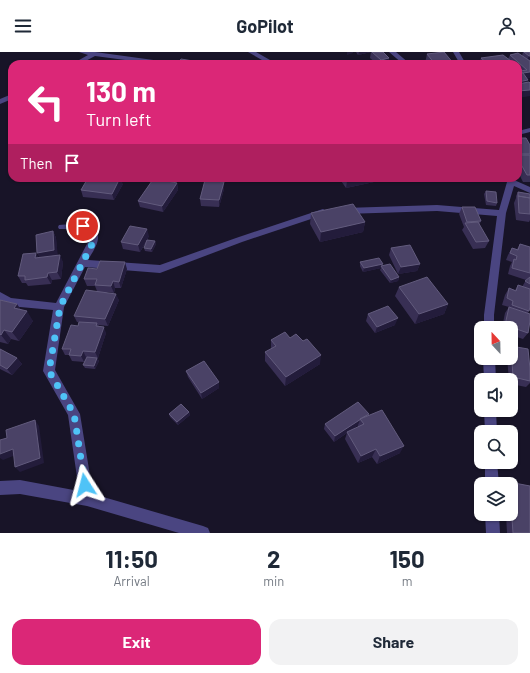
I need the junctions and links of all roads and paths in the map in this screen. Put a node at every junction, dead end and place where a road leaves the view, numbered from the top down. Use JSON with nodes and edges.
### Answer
{"nodes":[{"id":1,"x":82,"y":52,"type":"edge"},
{"id":2,"x":251,"y":52,"type":"edge"},
{"id":3,"x":392,"y":52,"type":"edge"},
{"id":4,"x":94,"y":54,"type":"junction"},
{"id":5,"x":83,"y":60,"type":"edge"},
{"id":6,"x":138,"y":60,"type":"edge"},
{"id":7,"x":266,"y":60,"type":"edge"},
{"id":8,"x":402,"y":60,"type":"edge"},
{"id":9,"x":510,"y":182,"type":"edge"},
{"id":10,"x":514,"y":182,"type":"edge"},
{"id":11,"x":530,"y":190,"type":"edge"},
{"id":12,"x":502,"y":213,"type":"junction"},
{"id":13,"x":62,"y":228,"type":"dead end"},
{"id":14,"x":82,"y":263,"type":"junction"},
{"id":15,"x":0,"y":296,"type":"edge"},
{"id":16,"x":60,"y":307,"type":"junction"},
{"id":17,"x":488,"y":321,"type":"edge"},
{"id":18,"x":0,"y":488,"type":"edge"},
{"id":19,"x":87,"y":499,"type":"junction"},
{"id":20,"x":492,"y":521,"type":"edge"},
{"id":21,"x":203,"y":533,"type":"edge"},
{"id":22,"x":493,"y":533,"type":"edge"}],
"edges":[{"from":1,"to":4,"type":"street"},
{"from":2,"to":7,"type":"street"},
{"from":3,"to":8,"type":"street"},
{"from":4,"to":5,"type":"street"},
{"from":4,"to":6,"type":"street"},
{"from":9,"to":12,"type":"street"},
{"from":10,"to":11,"type":"street"},
{"from":12,"to":14,"type":"street"},
{"from":12,"to":17,"type":"street"},
{"from":13,"to":14,"type":"street"},
{"from":14,"to":16,"type":"street"},
{"from":15,"to":16,"type":"street"},
{"from":16,"to":19,"type":"street"},
{"from":18,"to":19,"type":"street"},
{"from":19,"to":21,"type":"street"},
{"from":20,"to":22,"type":"street"}]}
